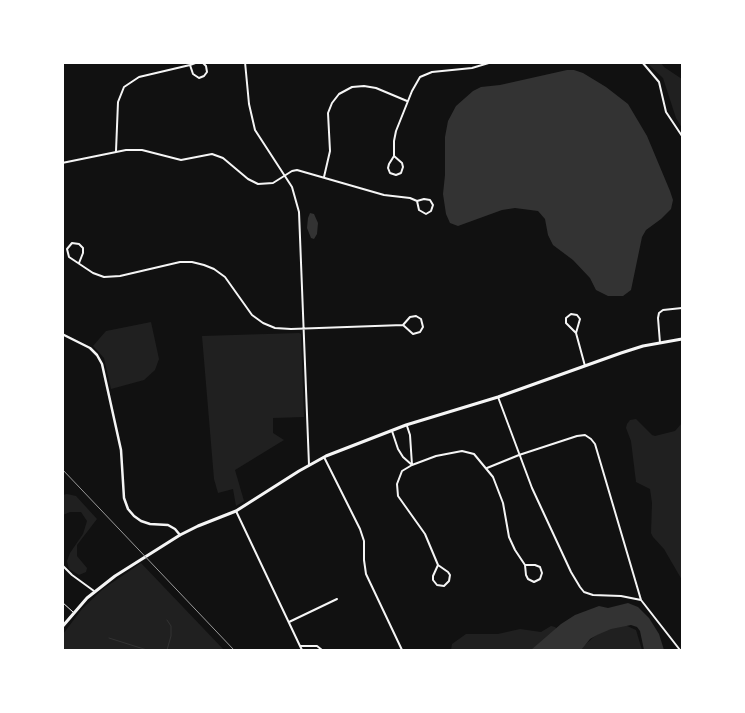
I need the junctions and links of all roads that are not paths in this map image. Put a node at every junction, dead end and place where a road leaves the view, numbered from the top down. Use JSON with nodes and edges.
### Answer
{"nodes":[{"id":1,"x":198,"y":62,"type":"edge"},
{"id":2,"x":202,"y":62,"type":"edge"},
{"id":3,"x":245,"y":62,"type":"edge"},
{"id":4,"x":492,"y":62,"type":"edge"},
{"id":5,"x":642,"y":62,"type":"edge"},
{"id":6,"x":190,"y":65,"type":"junction"},
{"id":7,"x":408,"y":102,"type":"junction"},
{"id":8,"x":682,"y":136,"type":"edge"},
{"id":9,"x":116,"y":151,"type":"junction"},
{"id":10,"x":394,"y":156,"type":"junction"},
{"id":11,"x":62,"y":163,"type":"edge"},
{"id":12,"x":285,"y":176,"type":"junction"},
{"id":13,"x":324,"y":177,"type":"junction"},
{"id":14,"x":417,"y":201,"type":"junction"},
{"id":15,"x":79,"y":263,"type":"junction"},
{"id":16,"x":682,"y":308,"type":"edge"},
{"id":17,"x":403,"y":325,"type":"junction"},
{"id":18,"x":304,"y":328,"type":"junction"},
{"id":19,"x":576,"y":333,"type":"junction"},
{"id":20,"x":62,"y":334,"type":"edge"},
{"id":21,"x":682,"y":339,"type":"edge"},
{"id":22,"x":660,"y":343,"type":"junction"},
{"id":23,"x":585,"y":366,"type":"junction"},
{"id":24,"x":498,"y":397,"type":"junction"},
{"id":25,"x":406,"y":425,"type":"junction"},
{"id":26,"x":392,"y":431,"type":"junction"},
{"id":27,"x":519,"y":456,"type":"junction"},
{"id":28,"x":324,"y":457,"type":"junction"},
{"id":29,"x":309,"y":465,"type":"junction"},
{"id":30,"x":412,"y":465,"type":"junction"},
{"id":31,"x":487,"y":468,"type":"junction"},
{"id":32,"x":236,"y":511,"type":"junction"},
{"id":33,"x":180,"y":535,"type":"junction"},
{"id":34,"x":62,"y":565,"type":"edge"},
{"id":35,"x":438,"y":565,"type":"junction"},
{"id":36,"x":525,"y":565,"type":"junction"},
{"id":37,"x":94,"y":591,"type":"junction"},
{"id":38,"x":337,"y":599,"type":"dead end"},
{"id":39,"x":641,"y":600,"type":"junction"},
{"id":40,"x":62,"y":602,"type":"edge"},
{"id":41,"x":74,"y":613,"type":"junction"},
{"id":42,"x":289,"y":622,"type":"junction"},
{"id":43,"x":62,"y":627,"type":"edge"},
{"id":44,"x":300,"y":646,"type":"junction"},
{"id":45,"x":302,"y":650,"type":"edge"},
{"id":46,"x":322,"y":650,"type":"edge"},
{"id":47,"x":402,"y":650,"type":"edge"},
{"id":48,"x":678,"y":650,"type":"edge"}],
"edges":[{"from":1,"to":6,"type":"street"},
{"from":2,"to":6,"type":"street"},
{"from":3,"to":12,"type":"street"},
{"from":4,"to":7,"type":"street"},
{"from":5,"to":8,"type":"street"},
{"from":6,"to":9,"type":"street"},
{"from":7,"to":10,"type":"street"},
{"from":7,"to":13,"type":"street"},
{"from":9,"to":11,"type":"street"},
{"from":9,"to":12,"type":"street"},
{"from":10,"to":10,"type":"street"},
{"from":12,"to":13,"type":"street"},
{"from":12,"to":18,"type":"street"},
{"from":13,"to":14,"type":"street"},
{"from":14,"to":14,"type":"street"},
{"from":15,"to":15,"type":"street"},
{"from":15,"to":18,"type":"street"},
{"from":16,"to":22,"type":"street"},
{"from":17,"to":17,"type":"street"},
{"from":17,"to":18,"type":"street"},
{"from":18,"to":29,"type":"street"},
{"from":19,"to":19,"type":"street"},
{"from":19,"to":23,"type":"street"},
{"from":20,"to":33,"type":"street"},
{"from":21,"to":22,"type":"main road"},
{"from":22,"to":23,"type":"main road"},
{"from":23,"to":24,"type":"main road"},
{"from":24,"to":25,"type":"main road"},
{"from":24,"to":27,"type":"street"},
{"from":25,"to":26,"type":"main road"},
{"from":25,"to":30,"type":"street"},
{"from":26,"to":28,"type":"main road"},
{"from":26,"to":30,"type":"street"},
{"from":27,"to":31,"type":"street"},
{"from":27,"to":39,"type":"street"},
{"from":27,"to":39,"type":"street"},
{"from":28,"to":29,"type":"main road"},
{"from":28,"to":47,"type":"street"},
{"from":29,"to":32,"type":"main road"},
{"from":30,"to":31,"type":"street"},
{"from":30,"to":35,"type":"street"},
{"from":31,"to":36,"type":"street"},
{"from":32,"to":33,"type":"main road"},
{"from":32,"to":42,"type":"street"},
{"from":33,"to":37,"type":"main road"},
{"from":34,"to":37,"type":"street"},
{"from":35,"to":35,"type":"street"},
{"from":36,"to":36,"type":"street"},
{"from":37,"to":41,"type":"main road"},
{"from":38,"to":42,"type":"street"},
{"from":39,"to":48,"type":"street"},
{"from":40,"to":41,"type":"lane"},
{"from":41,"to":43,"type":"main road"},
{"from":42,"to":44,"type":"street"},
{"from":44,"to":45,"type":"street"},
{"from":44,"to":46,"type":"street"}]}
